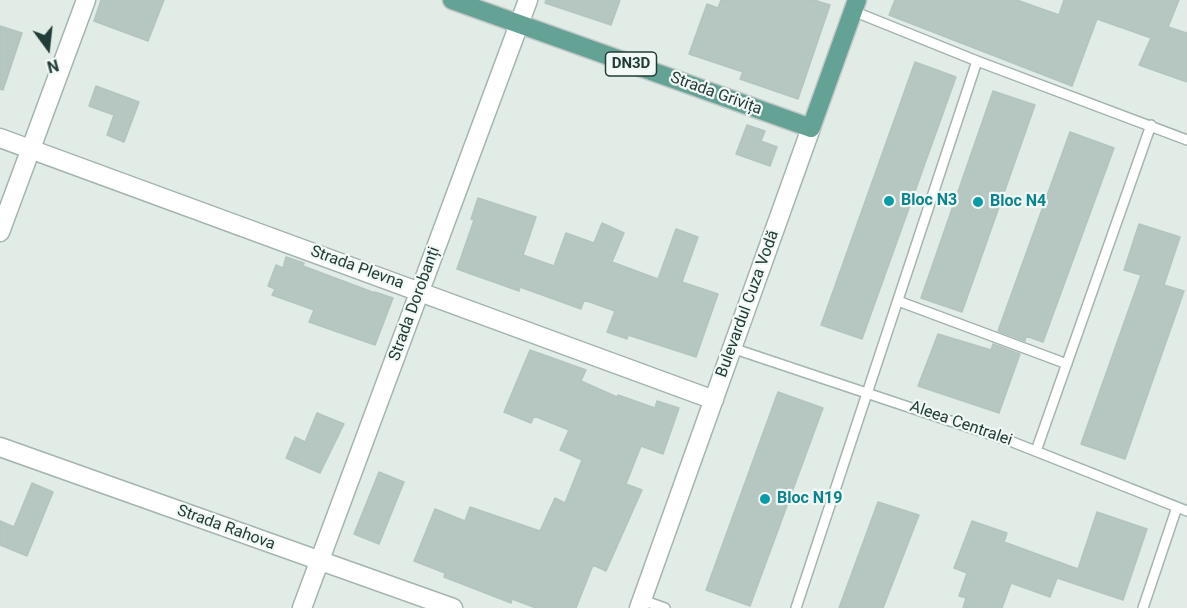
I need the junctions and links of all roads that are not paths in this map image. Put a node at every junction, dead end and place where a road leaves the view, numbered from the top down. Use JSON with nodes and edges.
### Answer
{"nodes":[{"id":1,"x":86,"y":0,"type":"edge"},
{"id":2,"x":452,"y":0,"type":"edge"},
{"id":3,"x":528,"y":0,"type":"edge"},
{"id":4,"x":855,"y":5,"type":"edge"},
{"id":5,"x":520,"y":23,"type":"junction"},
{"id":6,"x":977,"y":61,"type":"junction"},
{"id":7,"x":1151,"y":125,"type":"junction"},
{"id":8,"x":811,"y":129,"type":"junction"},
{"id":9,"x":0,"y":138,"type":"edge"},
{"id":10,"x":1187,"y":140,"type":"edge"},
{"id":11,"x":31,"y":149,"type":"junction"},
{"id":12,"x":0,"y":232,"type":"edge"},
{"id":13,"x":420,"y":291,"type":"junction"},
{"id":14,"x":898,"y":301,"type":"junction"},
{"id":15,"x":732,"y":348,"type":"junction"},
{"id":16,"x":1067,"y":364,"type":"junction"},
{"id":17,"x":867,"y":392,"type":"junction"},
{"id":18,"x":714,"y":400,"type":"junction"},
{"id":19,"x":0,"y":447,"type":"edge"},
{"id":20,"x":1036,"y":451,"type":"junction"},
{"id":21,"x":1176,"y":507,"type":"junction"},
{"id":22,"x":1187,"y":511,"type":"edge"},
{"id":23,"x":320,"y":561,"type":"junction"},
{"id":24,"x":640,"y":604,"type":"edge"},
{"id":25,"x":302,"y":608,"type":"edge"},
{"id":26,"x":453,"y":608,"type":"edge"},
{"id":27,"x":665,"y":608,"type":"edge"},
{"id":28,"x":796,"y":608,"type":"edge"},
{"id":29,"x":1143,"y":608,"type":"edge"}],
"edges":[{"from":1,"to":11,"type":"street"},
{"from":2,"to":5,"type":"main road","name":"Strada Grivița","number":"DN3D"},
{"from":3,"to":5,"type":"street","name":"Strada Dorobanți"},
{"from":4,"to":6,"type":"lane"},
{"from":4,"to":8,"type":"main road","name":"Bulevardul Cuza Vodă"},
{"from":5,"to":8,"type":"main road","name":"Strada Grivița","number":"DN3D"},
{"from":5,"to":13,"type":"street","name":"Strada Dorobanți"},
{"from":6,"to":7,"type":"lane"},
{"from":6,"to":14,"type":"lane"},
{"from":7,"to":10,"type":"lane"},
{"from":7,"to":16,"type":"lane"},
{"from":8,"to":15,"type":"street","name":"Bulevardul Cuza Vodă"},
{"from":9,"to":11,"type":"street","name":"Strada Plevna"},
{"from":11,"to":12,"type":"street"},
{"from":11,"to":13,"type":"street","name":"Strada Plevna"},
{"from":13,"to":18,"type":"street","name":"Strada Plevna"},
{"from":13,"to":23,"type":"street","name":"Strada Dorobanți"},
{"from":14,"to":16,"type":"lane"},
{"from":14,"to":17,"type":"lane"},
{"from":15,"to":17,"type":"lane","name":"Aleea Centralei"},
{"from":15,"to":18,"type":"street","name":"Bulevardul Cuza Vodă"},
{"from":16,"to":20,"type":"lane"},
{"from":17,"to":20,"type":"lane","name":"Aleea Centralei"},
{"from":17,"to":28,"type":"lane"},
{"from":18,"to":24,"type":"street","name":"Bulevardul Cuza Vodă"},
{"from":19,"to":23,"type":"street","name":"Strada Rahova"},
{"from":20,"to":21,"type":"lane","name":"Aleea Centralei"},
{"from":21,"to":22,"type":"lane","name":"Aleea Centralei"},
{"from":21,"to":29,"type":"lane"},
{"from":23,"to":25,"type":"street","name":"Strada Dorobanți"},
{"from":23,"to":26,"type":"street","name":"Strada Rahova"},
{"from":24,"to":27,"type":"lane"}]}
